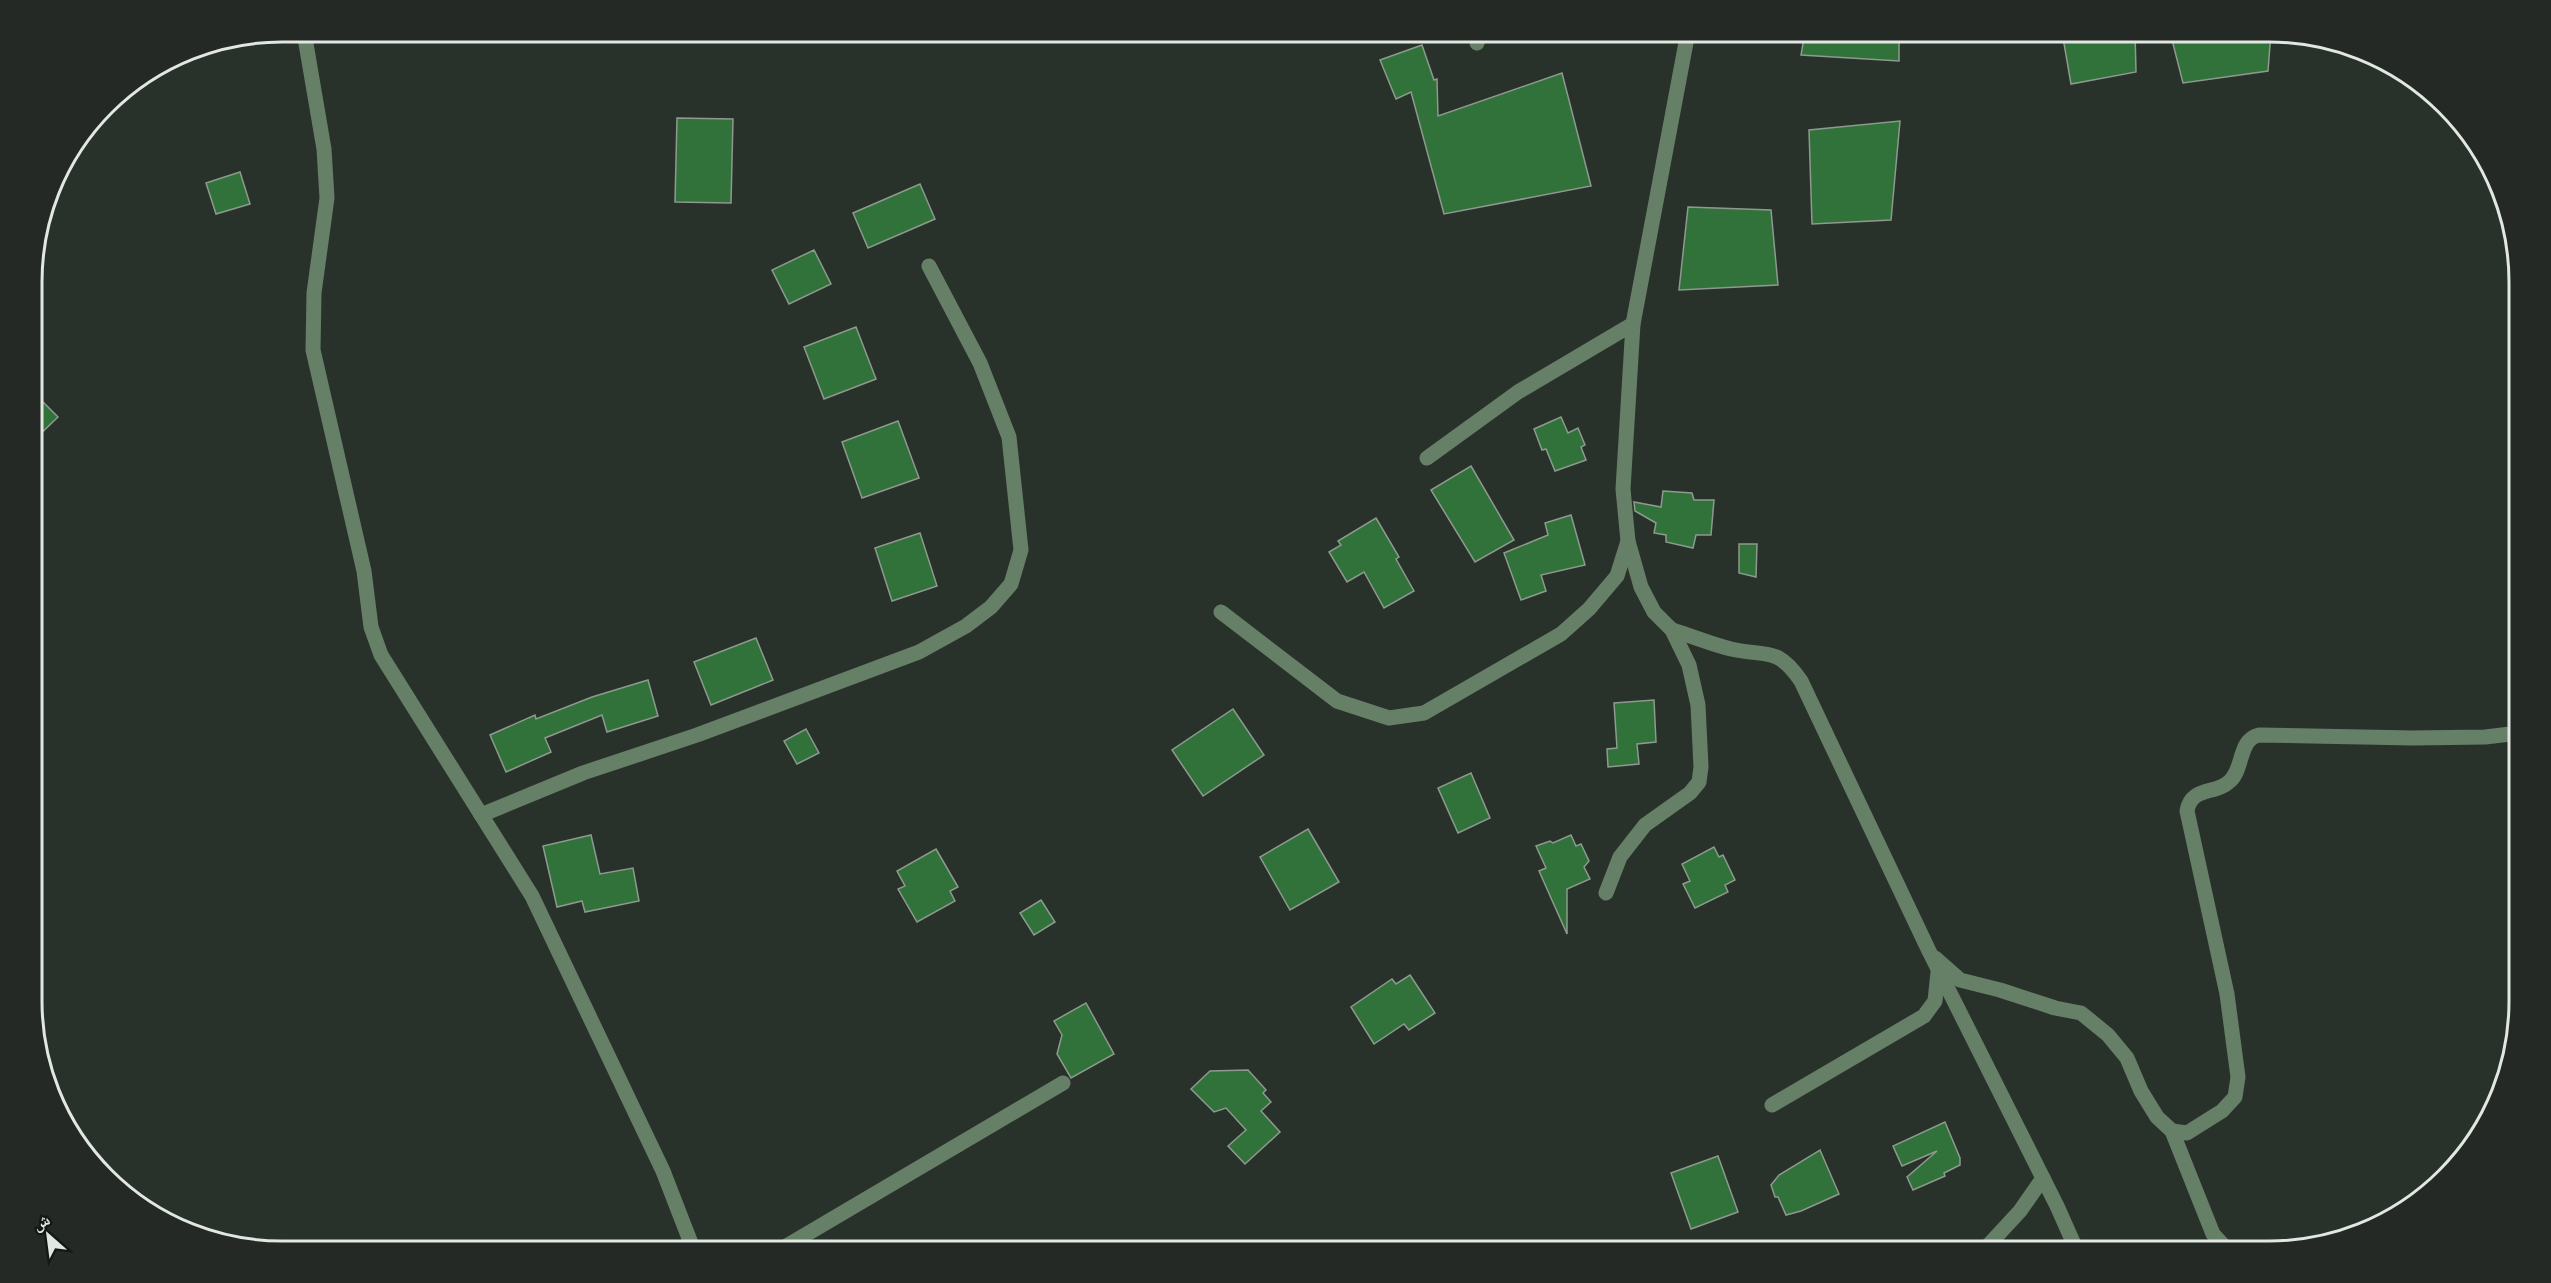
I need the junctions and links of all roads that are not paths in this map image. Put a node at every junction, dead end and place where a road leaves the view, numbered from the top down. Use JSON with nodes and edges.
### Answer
{"nodes":[{"id":1,"x":306,"y":42,"type":"edge"},
{"id":2,"x":1686,"y":42,"type":"edge"},
{"id":3,"x":929,"y":266,"type":"dead end"},
{"id":4,"x":1633,"y":324,"type":"junction"},
{"id":5,"x":1427,"y":458,"type":"dead end"},
{"id":6,"x":1628,"y":542,"type":"junction"},
{"id":7,"x":1221,"y":612,"type":"dead end"},
{"id":8,"x":1672,"y":630,"type":"junction"},
{"id":9,"x":2509,"y":734,"type":"edge"},
{"id":10,"x":481,"y":816,"type":"junction"},
{"id":11,"x":1606,"y":893,"type":"dead end"},
{"id":12,"x":1929,"y":951,"type":"junction"},
{"id":13,"x":1938,"y":969,"type":"junction"},
{"id":14,"x":1063,"y":1083,"type":"dead end"},
{"id":15,"x":1772,"y":1104,"type":"dead end"},
{"id":16,"x":2172,"y":1131,"type":"junction"},
{"id":17,"x":2043,"y":1178,"type":"junction"},
{"id":18,"x":690,"y":1241,"type":"edge"},
{"id":19,"x":795,"y":1241,"type":"edge"},
{"id":20,"x":1992,"y":1241,"type":"edge"},
{"id":21,"x":2072,"y":1241,"type":"edge"},
{"id":22,"x":2219,"y":1241,"type":"edge"}],
"edges":[{"from":1,"to":10,"type":"street"},
{"from":2,"to":4,"type":"street"},
{"from":3,"to":10,"type":"street"},
{"from":4,"to":5,"type":"street"},
{"from":4,"to":6,"type":"street"},
{"from":6,"to":7,"type":"street"},
{"from":6,"to":8,"type":"street"},
{"from":8,"to":11,"type":"street"},
{"from":8,"to":12,"type":"street"},
{"from":9,"to":16,"type":"street"},
{"from":10,"to":18,"type":"street"},
{"from":12,"to":13,"type":"street"},
{"from":12,"to":16,"type":"street"},
{"from":13,"to":15,"type":"street"},
{"from":13,"to":17,"type":"street"},
{"from":14,"to":19,"type":"street"},
{"from":16,"to":22,"type":"street"},
{"from":17,"to":20,"type":"street"},
{"from":17,"to":21,"type":"street"}]}
